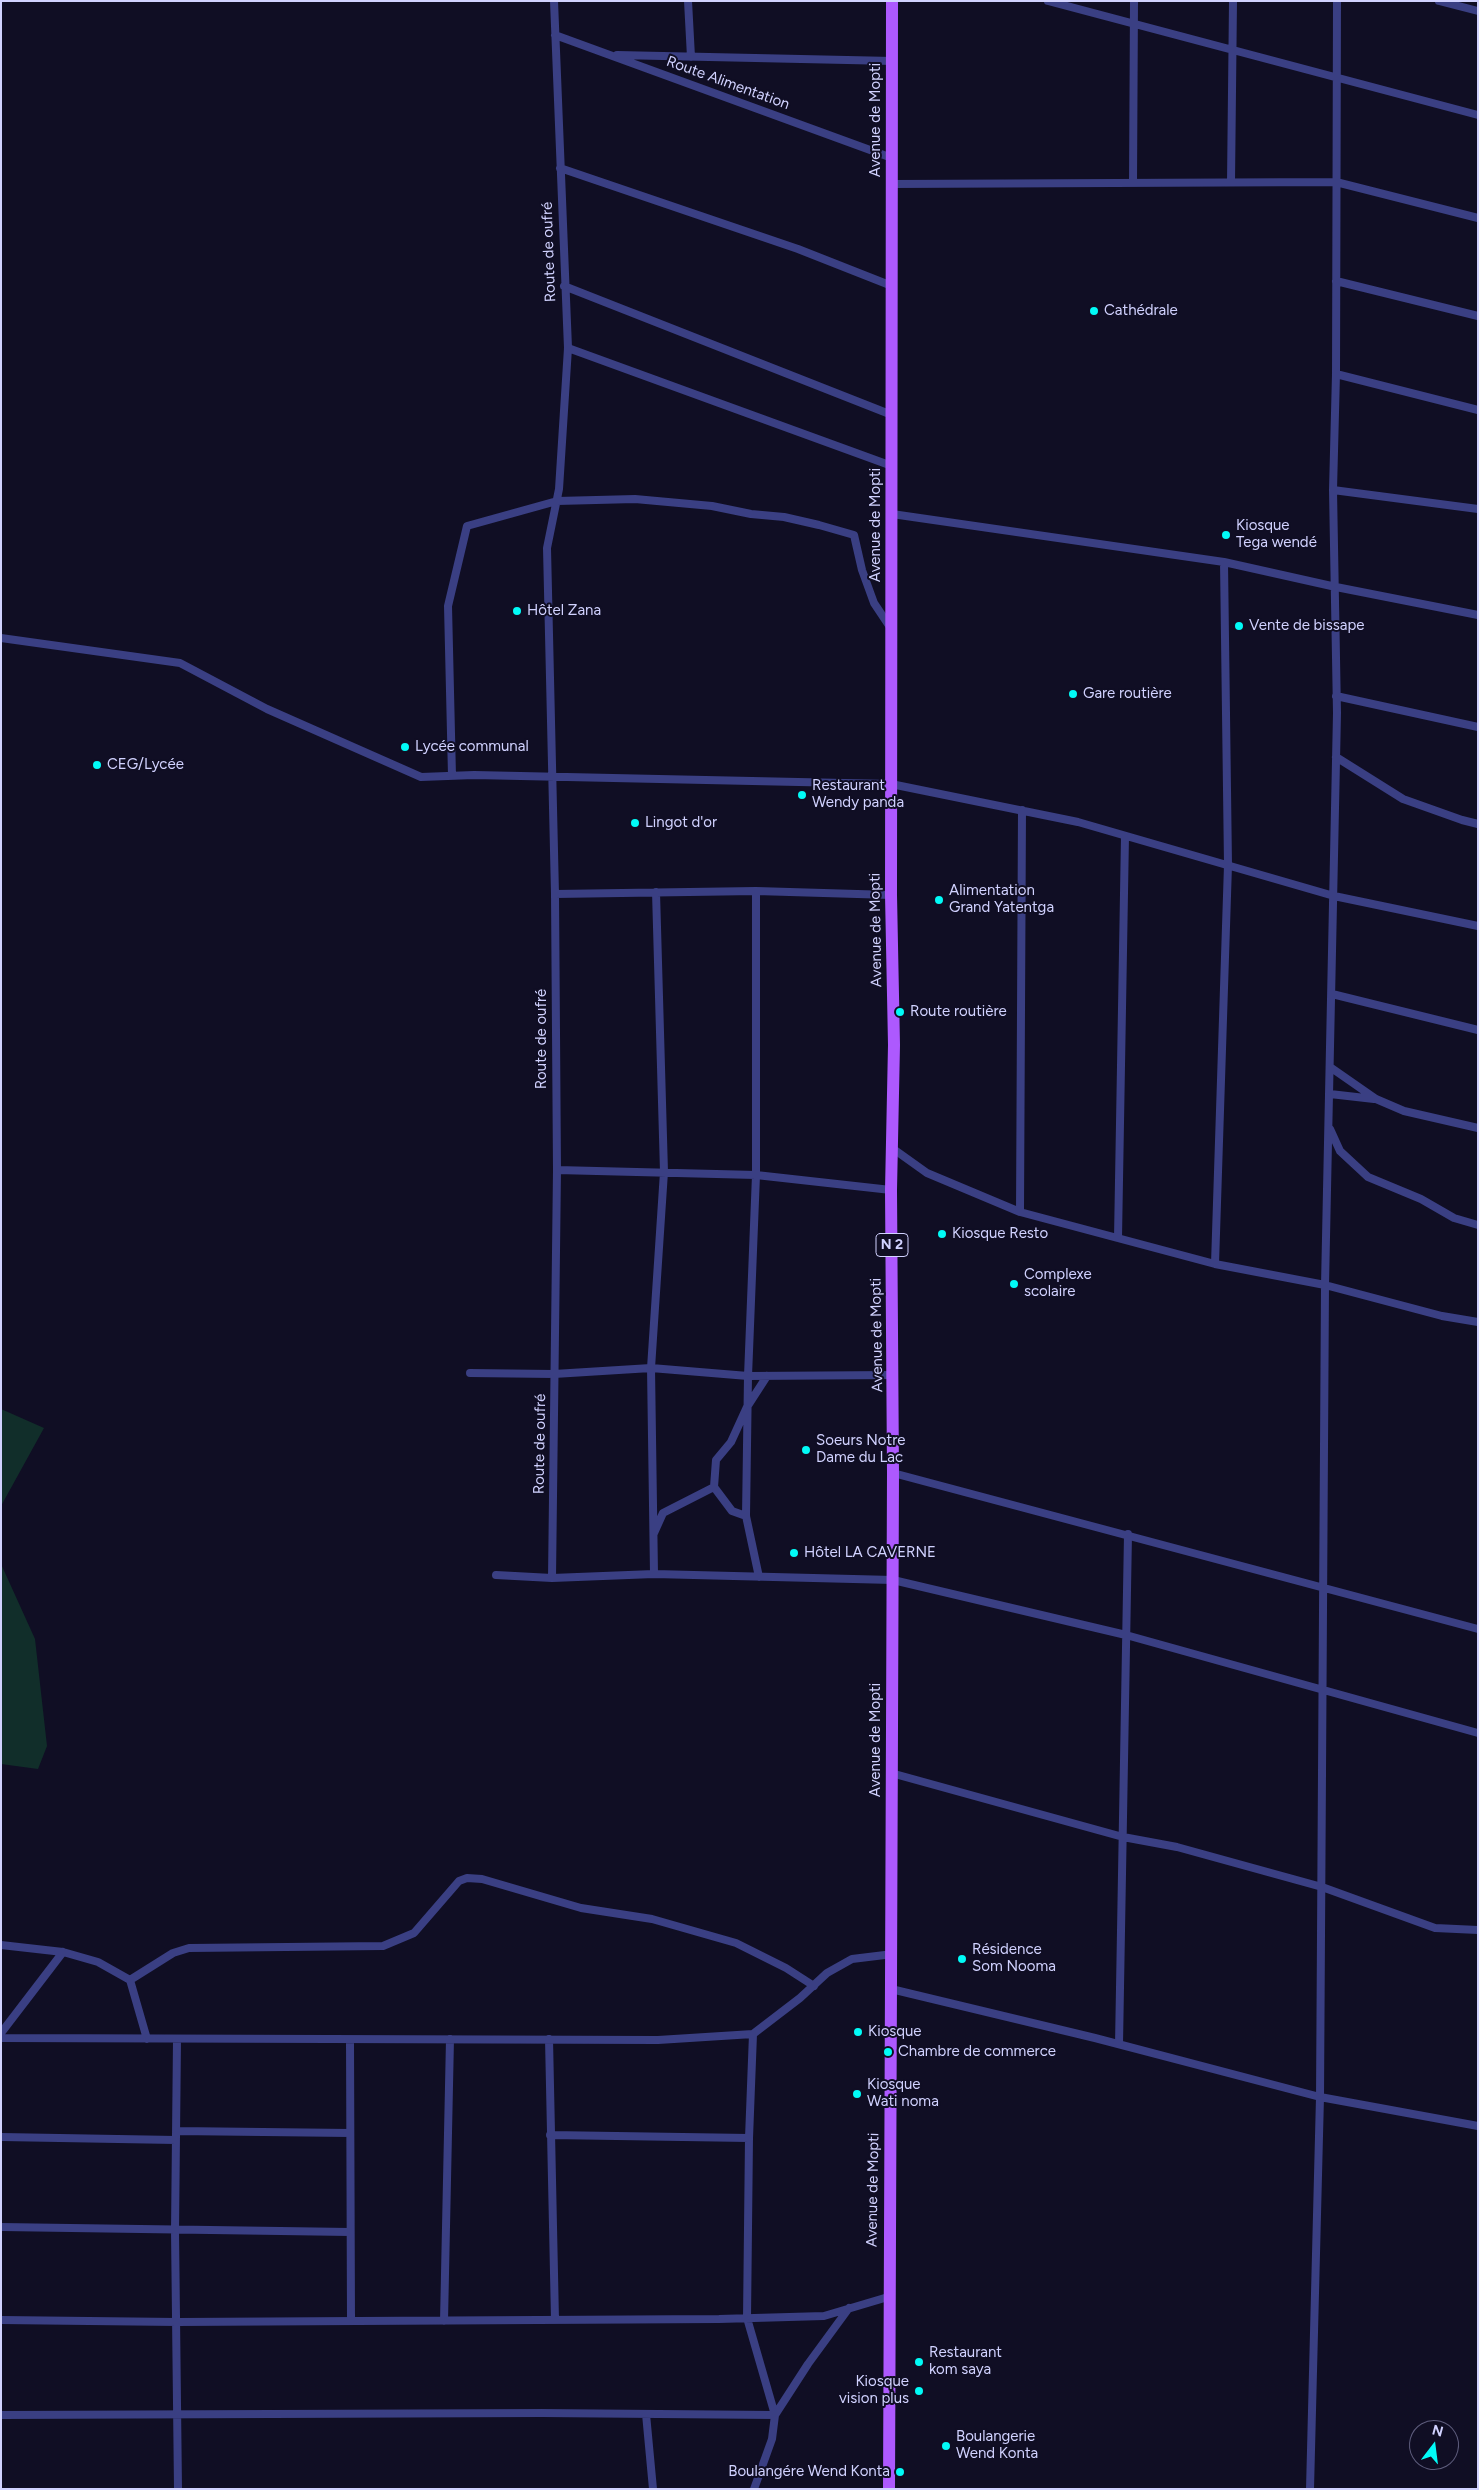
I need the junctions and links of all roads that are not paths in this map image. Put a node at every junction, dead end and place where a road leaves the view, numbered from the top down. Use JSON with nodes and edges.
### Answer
{"nodes":[{"id":1,"x":554,"y":1,"type":"edge"},
{"id":2,"x":688,"y":1,"type":"edge"},
{"id":3,"x":892,"y":1,"type":"edge"},
{"id":4,"x":1048,"y":1,"type":"edge"},
{"id":5,"x":1134,"y":1,"type":"edge"},
{"id":6,"x":1233,"y":1,"type":"edge"},
{"id":7,"x":1337,"y":1,"type":"edge"},
{"id":8,"x":1439,"y":1,"type":"edge"},
{"id":9,"x":1478,"y":12,"type":"edge"},
{"id":10,"x":1134,"y":25,"type":"junction"},
{"id":11,"x":555,"y":35,"type":"junction"},
{"id":12,"x":1232,"y":50,"type":"junction"},
{"id":13,"x":610,"y":55,"type":"junction"},
{"id":14,"x":692,"y":57,"type":"junction"},
{"id":15,"x":892,"y":61,"type":"junction"},
{"id":16,"x":1335,"y":76,"type":"junction"},
{"id":17,"x":1478,"y":115,"type":"edge"},
{"id":18,"x":892,"y":158,"type":"junction"},
{"id":19,"x":560,"y":168,"type":"junction"},
{"id":20,"x":1231,"y":182,"type":"junction"},
{"id":21,"x":1336,"y":182,"type":"junction"},
{"id":22,"x":1134,"y":183,"type":"junction"},
{"id":23,"x":892,"y":184,"type":"junction"},
{"id":24,"x":1478,"y":218,"type":"edge"},
{"id":25,"x":1336,"y":281,"type":"junction"},
{"id":26,"x":564,"y":286,"type":"junction"},
{"id":27,"x":892,"y":286,"type":"junction"},
{"id":28,"x":1478,"y":316,"type":"edge"},
{"id":29,"x":568,"y":348,"type":"junction"},
{"id":30,"x":1336,"y":374,"type":"junction"},
{"id":31,"x":1478,"y":410,"type":"edge"},
{"id":32,"x":892,"y":415,"type":"junction"},
{"id":33,"x":892,"y":466,"type":"junction"},
{"id":34,"x":1333,"y":490,"type":"junction"},
{"id":35,"x":556,"y":501,"type":"junction"},
{"id":36,"x":1478,"y":509,"type":"edge"},
{"id":37,"x":892,"y":514,"type":"junction"},
{"id":38,"x":1224,"y":562,"type":"junction"},
{"id":39,"x":1336,"y":587,"type":"junction"},
{"id":40,"x":1478,"y":615,"type":"edge"},
{"id":41,"x":892,"y":630,"type":"junction"},
{"id":42,"x":1,"y":638,"type":"edge"},
{"id":43,"x":1336,"y":696,"type":"junction"},
{"id":44,"x":1478,"y":727,"type":"edge"},
{"id":45,"x":1336,"y":757,"type":"junction"},
{"id":46,"x":452,"y":776,"type":"junction"},
{"id":47,"x":552,"y":776,"type":"junction"},
{"id":48,"x":891,"y":784,"type":"junction"},
{"id":49,"x":1022,"y":810,"type":"junction"},
{"id":50,"x":1478,"y":824,"type":"edge"},
{"id":51,"x":1125,"y":836,"type":"junction"},
{"id":52,"x":1228,"y":865,"type":"junction"},
{"id":53,"x":756,"y":890,"type":"junction"},
{"id":54,"x":656,"y":892,"type":"junction"},
{"id":55,"x":555,"y":894,"type":"junction"},
{"id":56,"x":891,"y":895,"type":"junction"},
{"id":57,"x":1334,"y":896,"type":"junction"},
{"id":58,"x":1478,"y":926,"type":"edge"},
{"id":59,"x":1332,"y":994,"type":"junction"},
{"id":60,"x":1478,"y":1030,"type":"edge"},
{"id":61,"x":1330,"y":1067,"type":"junction"},
{"id":62,"x":1330,"y":1094,"type":"junction"},
{"id":63,"x":1376,"y":1099,"type":"junction"},
{"id":64,"x":1329,"y":1125,"type":"junction"},
{"id":65,"x":1478,"y":1128,"type":"edge"},
{"id":66,"x":892,"y":1148,"type":"junction"},
{"id":67,"x":557,"y":1170,"type":"junction"},
{"id":68,"x":664,"y":1172,"type":"junction"},
{"id":69,"x":756,"y":1175,"type":"junction"},
{"id":70,"x":891,"y":1190,"type":"junction"},
{"id":71,"x":1020,"y":1212,"type":"junction"},
{"id":72,"x":1478,"y":1225,"type":"edge"},
{"id":73,"x":1118,"y":1238,"type":"junction"},
{"id":74,"x":1215,"y":1264,"type":"junction"},
{"id":75,"x":1325,"y":1285,"type":"junction"},
{"id":76,"x":1478,"y":1322,"type":"edge"},
{"id":77,"x":651,"y":1368,"type":"junction"},
{"id":78,"x":470,"y":1373,"type":"dead end"},
{"id":79,"x":554,"y":1374,"type":"junction"},
{"id":80,"x":748,"y":1376,"type":"junction"},
{"id":81,"x":767,"y":1376,"type":"junction"},
{"id":82,"x":894,"y":1376,"type":"junction"},
{"id":83,"x":747,"y":1407,"type":"junction"},
{"id":84,"x":894,"y":1473,"type":"junction"},
{"id":85,"x":714,"y":1487,"type":"junction"},
{"id":86,"x":746,"y":1516,"type":"junction"},
{"id":87,"x":1128,"y":1534,"type":"junction"},
{"id":88,"x":653,"y":1536,"type":"junction"},
{"id":89,"x":654,"y":1574,"type":"junction"},
{"id":90,"x":496,"y":1575,"type":"dead end"},
{"id":91,"x":759,"y":1577,"type":"junction"},
{"id":92,"x":552,"y":1578,"type":"junction"},
{"id":93,"x":893,"y":1580,"type":"junction"},
{"id":94,"x":1324,"y":1588,"type":"junction"},
{"id":95,"x":1478,"y":1629,"type":"edge"},
{"id":96,"x":1126,"y":1635,"type":"junction"},
{"id":97,"x":1323,"y":1688,"type":"junction"},
{"id":98,"x":1478,"y":1733,"type":"edge"},
{"id":99,"x":891,"y":1773,"type":"junction"},
{"id":100,"x":1123,"y":1837,"type":"junction"},
{"id":101,"x":1322,"y":1886,"type":"junction"},
{"id":102,"x":1478,"y":1930,"type":"edge"},
{"id":103,"x":1,"y":1945,"type":"edge"},
{"id":104,"x":63,"y":1952,"type":"junction"},
{"id":105,"x":893,"y":1954,"type":"junction"},
{"id":106,"x":130,"y":1980,"type":"junction"},
{"id":107,"x":814,"y":1986,"type":"junction"},
{"id":108,"x":891,"y":1989,"type":"junction"},
{"id":109,"x":1,"y":2033,"type":"edge"},
{"id":110,"x":754,"y":2034,"type":"junction"},
{"id":111,"x":1,"y":2038,"type":"edge"},
{"id":112,"x":147,"y":2039,"type":"junction"},
{"id":113,"x":450,"y":2039,"type":"junction"},
{"id":114,"x":549,"y":2039,"type":"junction"},
{"id":115,"x":177,"y":2040,"type":"junction"},
{"id":116,"x":350,"y":2040,"type":"junction"},
{"id":117,"x":1119,"y":2044,"type":"junction"},
{"id":118,"x":1320,"y":2097,"type":"junction"},
{"id":119,"x":1478,"y":2126,"type":"edge"},
{"id":120,"x":176,"y":2131,"type":"junction"},
{"id":121,"x":350,"y":2133,"type":"junction"},
{"id":122,"x":550,"y":2136,"type":"junction"},
{"id":123,"x":1,"y":2137,"type":"edge"},
{"id":124,"x":749,"y":2138,"type":"junction"},
{"id":125,"x":176,"y":2140,"type":"junction"},
{"id":126,"x":1,"y":2227,"type":"edge"},
{"id":127,"x":175,"y":2231,"type":"junction"},
{"id":128,"x":350,"y":2232,"type":"junction"},
{"id":129,"x":888,"y":2297,"type":"junction"},
{"id":130,"x":849,"y":2308,"type":"junction"},
{"id":131,"x":747,"y":2318,"type":"junction"},
{"id":132,"x":1,"y":2320,"type":"edge"},
{"id":133,"x":555,"y":2320,"type":"junction"},
{"id":134,"x":350,"y":2321,"type":"junction"},
{"id":135,"x":444,"y":2321,"type":"junction"},
{"id":136,"x":177,"y":2322,"type":"junction"},
{"id":137,"x":646,"y":2414,"type":"junction"},
{"id":138,"x":1,"y":2415,"type":"edge"},
{"id":139,"x":176,"y":2415,"type":"junction"},
{"id":140,"x":775,"y":2415,"type":"junction"},
{"id":141,"x":178,"y":2489,"type":"edge"},
{"id":142,"x":653,"y":2489,"type":"edge"},
{"id":143,"x":754,"y":2489,"type":"edge"},
{"id":144,"x":888,"y":2489,"type":"edge"},
{"id":145,"x":1310,"y":2489,"type":"edge"}],
"edges":[{"from":1,"to":11,"type":"street","name":"Route de oufré"},
{"from":2,"to":14,"type":"street"},
{"from":3,"to":15,"type":"main road","name":"Avenue de Mopti","number":"N 2"},
{"from":4,"to":10,"type":"street"},
{"from":5,"to":10,"type":"street"},
{"from":6,"to":12,"type":"street"},
{"from":7,"to":16,"type":"street"},
{"from":8,"to":9,"type":"street"},
{"from":10,"to":12,"type":"street"},
{"from":10,"to":22,"type":"street"},
{"from":11,"to":13,"type":"street","name":"Route Alimentation"},
{"from":11,"to":19,"type":"street","name":"Route de oufré"},
{"from":12,"to":16,"type":"street"},
{"from":12,"to":20,"type":"street"},
{"from":13,"to":14,"type":"street"},
{"from":13,"to":18,"type":"street","name":"Route Alimentation"},
{"from":14,"to":15,"type":"street"},
{"from":15,"to":18,"type":"main road","name":"Avenue de Mopti","number":"N 2"},
{"from":16,"to":17,"type":"street"},
{"from":16,"to":21,"type":"street"},
{"from":18,"to":23,"type":"main road","name":"Avenue de Mopti","number":"N 2"},
{"from":19,"to":26,"type":"street","name":"Route de oufré"},
{"from":19,"to":27,"type":"street"},
{"from":20,"to":21,"type":"street"},
{"from":20,"to":22,"type":"street"},
{"from":21,"to":24,"type":"street"},
{"from":21,"to":25,"type":"street"},
{"from":22,"to":23,"type":"street"},
{"from":23,"to":27,"type":"main road","name":"Avenue de Mopti","number":"N 2"},
{"from":25,"to":28,"type":"street"},
{"from":25,"to":30,"type":"street"},
{"from":26,"to":29,"type":"street","name":"Route de oufré"},
{"from":26,"to":32,"type":"street"},
{"from":27,"to":32,"type":"main road","name":"Avenue de Mopti","number":"N 2"},
{"from":29,"to":33,"type":"street"},
{"from":29,"to":35,"type":"street","name":"Route de oufré"},
{"from":30,"to":31,"type":"street"},
{"from":30,"to":34,"type":"street"},
{"from":32,"to":33,"type":"main road","name":"Avenue de Mopti","number":"N 2"},
{"from":33,"to":37,"type":"main road","name":"Avenue de Mopti","number":"N 2"},
{"from":34,"to":36,"type":"street"},
{"from":34,"to":39,"type":"street"},
{"from":35,"to":41,"type":"street"},
{"from":35,"to":46,"type":"street"},
{"from":35,"to":47,"type":"street","name":"Route de oufré"},
{"from":37,"to":38,"type":"street"},
{"from":37,"to":41,"type":"main road","name":"Avenue de Mopti","number":"N 2"},
{"from":38,"to":39,"type":"street"},
{"from":38,"to":52,"type":"street"},
{"from":39,"to":40,"type":"street"},
{"from":39,"to":43,"type":"street"},
{"from":41,"to":48,"type":"main road","name":"Avenue de Mopti","number":"N 2"},
{"from":42,"to":46,"type":"street"},
{"from":43,"to":44,"type":"street"},
{"from":43,"to":45,"type":"street"},
{"from":45,"to":50,"type":"street"},
{"from":45,"to":57,"type":"street"},
{"from":46,"to":47,"type":"street"},
{"from":47,"to":48,"type":"street"},
{"from":47,"to":55,"type":"street","name":"Route de oufré"},
{"from":48,"to":49,"type":"street"},
{"from":48,"to":56,"type":"main road","name":"Avenue de Mopti","number":"N 2"},
{"from":49,"to":51,"type":"street"},
{"from":49,"to":71,"type":"street"},
{"from":51,"to":52,"type":"street"},
{"from":51,"to":73,"type":"street"},
{"from":52,"to":57,"type":"street"},
{"from":52,"to":74,"type":"street"},
{"from":53,"to":54,"type":"street"},
{"from":53,"to":56,"type":"street"},
{"from":53,"to":69,"type":"street"},
{"from":54,"to":55,"type":"street"},
{"from":54,"to":68,"type":"street"},
{"from":55,"to":67,"type":"street","name":"Route de oufré"},
{"from":56,"to":66,"type":"main road","name":"Avenue de Mopti","number":"N 2"},
{"from":57,"to":58,"type":"street"},
{"from":57,"to":59,"type":"street"},
{"from":59,"to":60,"type":"street"},
{"from":59,"to":61,"type":"street"},
{"from":61,"to":62,"type":"street"},
{"from":61,"to":63,"type":"street"},
{"from":62,"to":63,"type":"street"},
{"from":62,"to":64,"type":"street"},
{"from":63,"to":65,"type":"street"},
{"from":64,"to":72,"type":"street"},
{"from":64,"to":75,"type":"street"},
{"from":66,"to":70,"type":"main road","name":"Avenue de Mopti","number":"N 2"},
{"from":66,"to":71,"type":"street"},
{"from":67,"to":68,"type":"street"},
{"from":67,"to":79,"type":"street","name":"Route de oufré"},
{"from":68,"to":69,"type":"street"},
{"from":68,"to":77,"type":"street"},
{"from":69,"to":70,"type":"street"},
{"from":69,"to":80,"type":"street"},
{"from":70,"to":82,"type":"main road","name":"Avenue de Mopti","number":"N 2"},
{"from":71,"to":73,"type":"street"},
{"from":73,"to":74,"type":"street"},
{"from":74,"to":75,"type":"street"},
{"from":75,"to":76,"type":"street"},
{"from":75,"to":94,"type":"street"},
{"from":77,"to":79,"type":"street"},
{"from":77,"to":80,"type":"street"},
{"from":77,"to":88,"type":"street"},
{"from":78,"to":79,"type":"street"},
{"from":79,"to":92,"type":"street","name":"Route de oufré"},
{"from":80,"to":81,"type":"street"},
{"from":80,"to":83,"type":"street"},
{"from":81,"to":82,"type":"street"},
{"from":81,"to":83,"type":"street"},
{"from":82,"to":84,"type":"main road","name":"Avenue de Mopti","number":"N 2"},
{"from":83,"to":85,"type":"street"},
{"from":83,"to":86,"type":"street"},
{"from":84,"to":87,"type":"street"},
{"from":84,"to":93,"type":"main road","name":"Avenue de Mopti","number":"N 2"},
{"from":85,"to":86,"type":"street"},
{"from":85,"to":88,"type":"street"},
{"from":86,"to":91,"type":"street"},
{"from":87,"to":94,"type":"street"},
{"from":87,"to":96,"type":"street"},
{"from":88,"to":89,"type":"street"},
{"from":89,"to":91,"type":"street"},
{"from":89,"to":92,"type":"street"},
{"from":90,"to":92,"type":"street"},
{"from":91,"to":93,"type":"street"},
{"from":93,"to":96,"type":"street"},
{"from":93,"to":99,"type":"main road","name":"Avenue de Mopti","number":"N 2"},
{"from":94,"to":95,"type":"street"},
{"from":94,"to":97,"type":"street"},
{"from":96,"to":97,"type":"street"},
{"from":96,"to":100,"type":"street"},
{"from":97,"to":98,"type":"street"},
{"from":97,"to":101,"type":"street"},
{"from":99,"to":100,"type":"street"},
{"from":99,"to":105,"type":"main road","name":"Avenue de Mopti","number":"N 2"},
{"from":100,"to":101,"type":"street"},
{"from":100,"to":117,"type":"street"},
{"from":101,"to":102,"type":"street"},
{"from":101,"to":118,"type":"street"},
{"from":103,"to":104,"type":"street"},
{"from":104,"to":106,"type":"street"},
{"from":104,"to":109,"type":"street"},
{"from":105,"to":107,"type":"street"},
{"from":105,"to":108,"type":"main road","name":"Avenue de Mopti","number":"N 2"},
{"from":106,"to":107,"type":"street"},
{"from":106,"to":112,"type":"street"},
{"from":107,"to":110,"type":"street"},
{"from":108,"to":117,"type":"street"},
{"from":108,"to":129,"type":"main road","name":"Avenue de Mopti","number":"N 2"},
{"from":110,"to":114,"type":"street"},
{"from":110,"to":124,"type":"street"},
{"from":111,"to":112,"type":"street"},
{"from":112,"to":115,"type":"street"},
{"from":113,"to":114,"type":"street"},
{"from":113,"to":116,"type":"street"},
{"from":113,"to":135,"type":"street"},
{"from":114,"to":122,"type":"street"},
{"from":115,"to":116,"type":"street"},
{"from":115,"to":120,"type":"street"},
{"from":116,"to":121,"type":"street"},
{"from":117,"to":118,"type":"street"},
{"from":118,"to":119,"type":"street"},
{"from":118,"to":145,"type":"street"},
{"from":120,"to":121,"type":"street"},
{"from":120,"to":125,"type":"street"},
{"from":121,"to":128,"type":"street"},
{"from":122,"to":124,"type":"street"},
{"from":122,"to":133,"type":"street"},
{"from":123,"to":125,"type":"street"},
{"from":124,"to":131,"type":"street"},
{"from":125,"to":127,"type":"street"},
{"from":126,"to":127,"type":"street"},
{"from":127,"to":128,"type":"street"},
{"from":127,"to":136,"type":"street"},
{"from":128,"to":134,"type":"street"},
{"from":129,"to":130,"type":"street"},
{"from":129,"to":144,"type":"main road","name":"Avenue de Mopti","number":"N 2"},
{"from":130,"to":131,"type":"street"},
{"from":130,"to":140,"type":"street"},
{"from":131,"to":133,"type":"street"},
{"from":131,"to":140,"type":"street"},
{"from":132,"to":136,"type":"street"},
{"from":133,"to":135,"type":"street"},
{"from":134,"to":135,"type":"street"},
{"from":134,"to":136,"type":"street"},
{"from":136,"to":139,"type":"street"},
{"from":137,"to":139,"type":"street"},
{"from":137,"to":140,"type":"street"},
{"from":137,"to":142,"type":"street"},
{"from":138,"to":139,"type":"street"},
{"from":139,"to":141,"type":"street"},
{"from":140,"to":143,"type":"street"}]}
